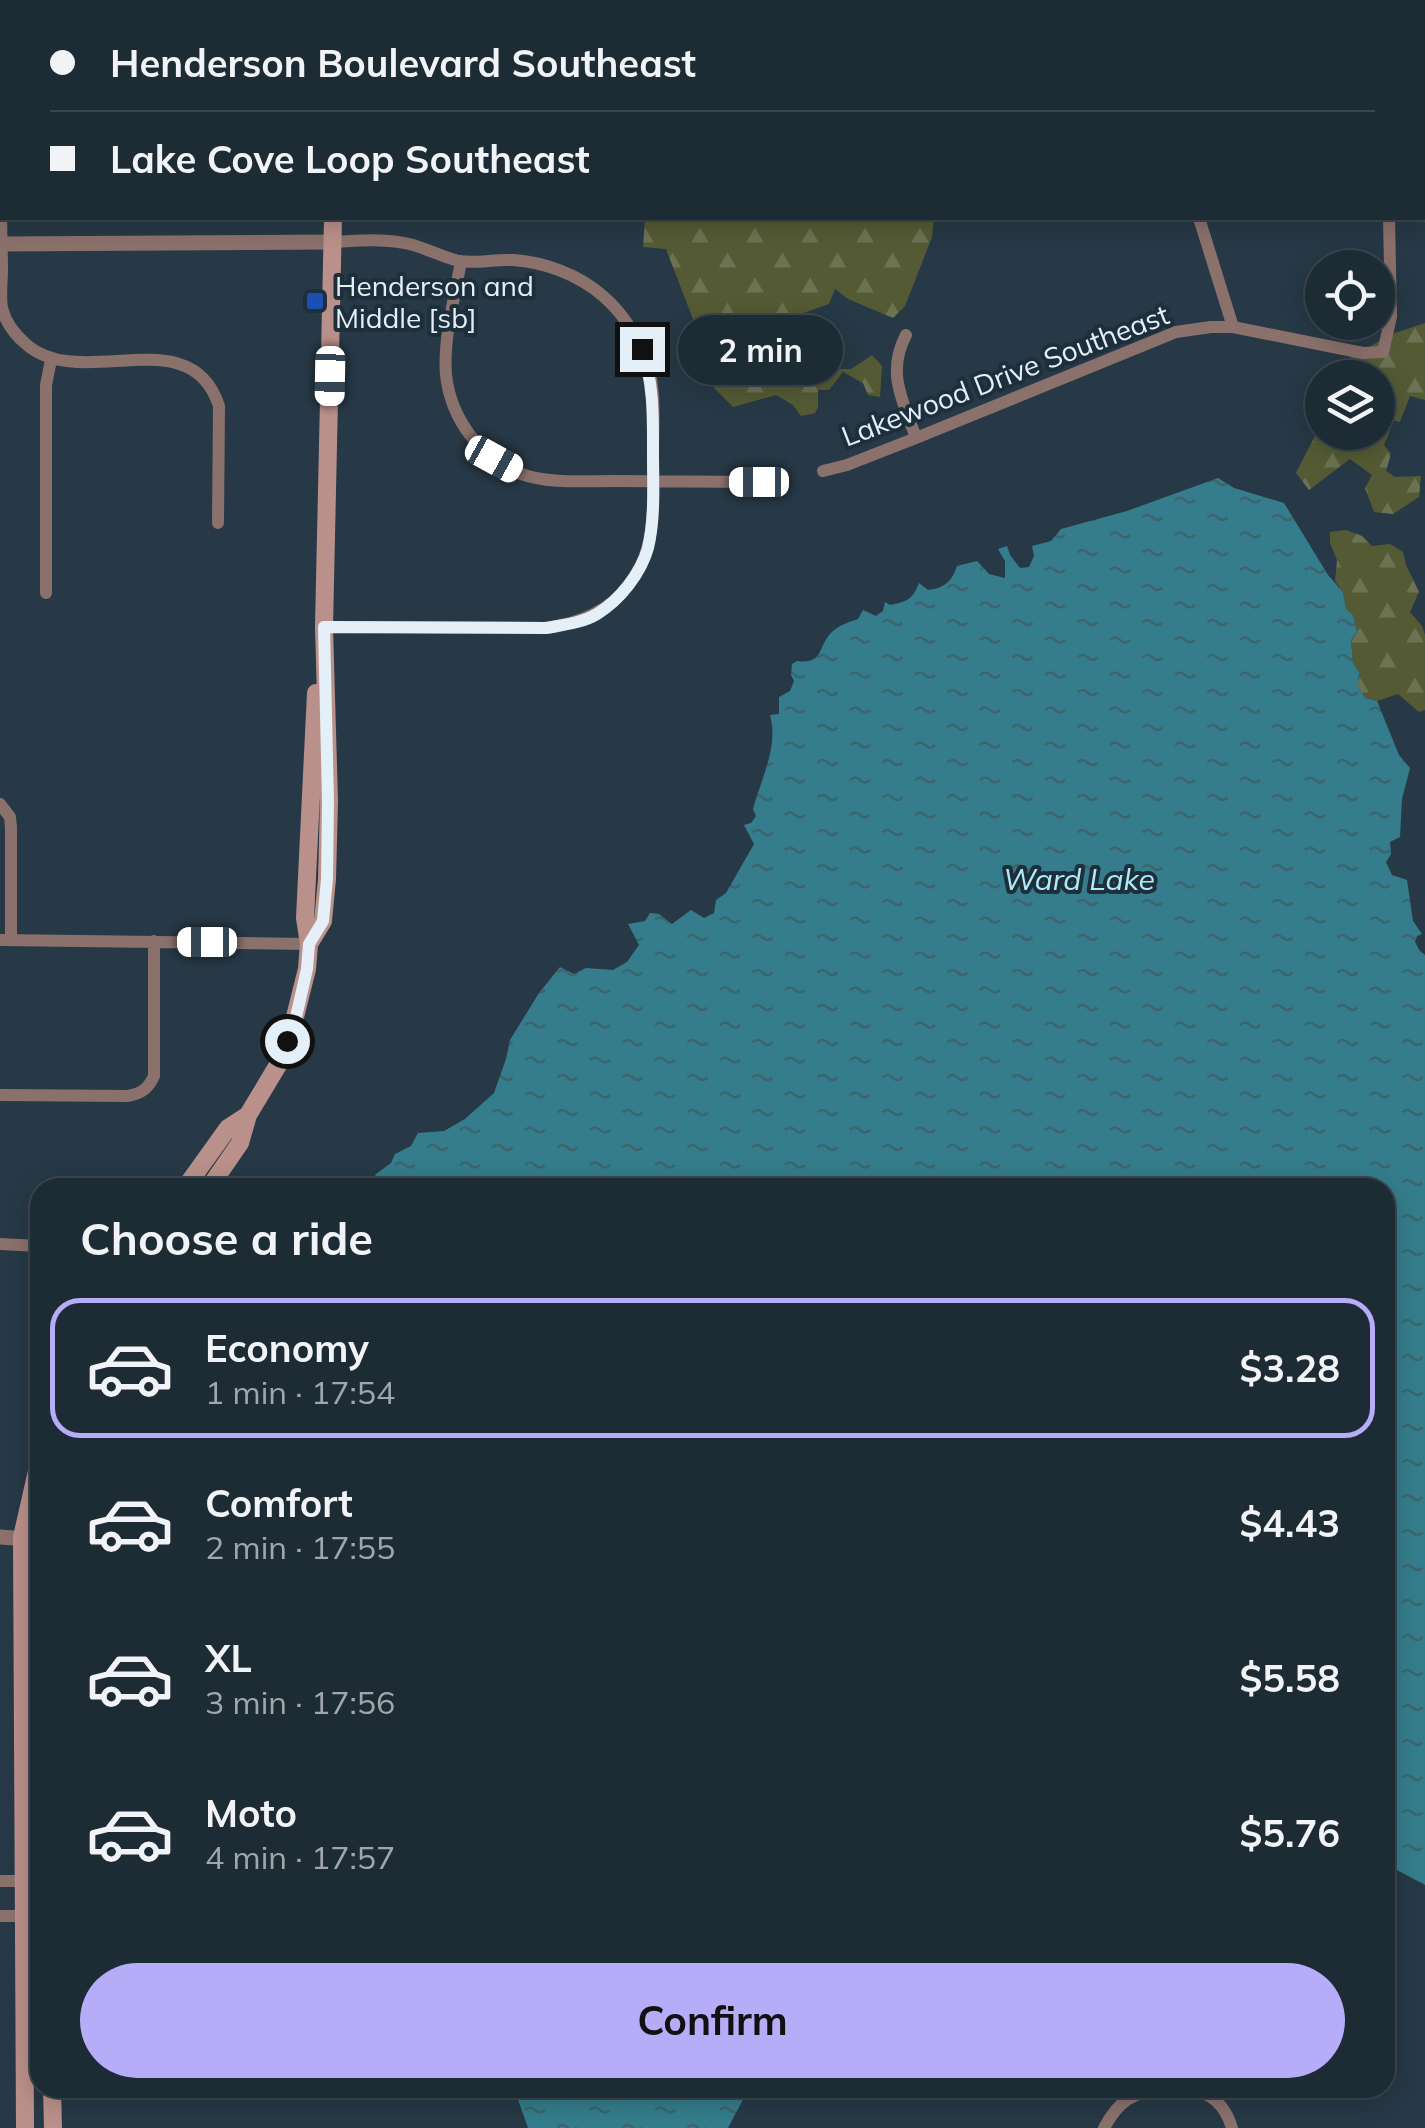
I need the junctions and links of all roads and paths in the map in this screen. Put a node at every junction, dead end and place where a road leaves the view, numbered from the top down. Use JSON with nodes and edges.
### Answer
{"nodes":[{"id":1,"x":333,"y":220,"type":"edge"},
{"id":2,"x":1200,"y":220,"type":"edge"},
{"id":3,"x":1389,"y":220,"type":"edge"},
{"id":4,"x":333,"y":242,"type":"junction"},
{"id":5,"x":1,"y":244,"type":"edge"},
{"id":6,"x":462,"y":261,"type":"junction"},
{"id":7,"x":1233,"y":328,"type":"junction"},
{"id":8,"x":906,"y":335,"type":"dead end"},
{"id":9,"x":52,"y":360,"type":"junction"},
{"id":10,"x":916,"y":438,"type":"junction"},
{"id":11,"x":824,"y":471,"type":"dead end"},
{"id":12,"x":653,"y":481,"type":"junction"},
{"id":13,"x":759,"y":482,"type":"dead end"},
{"id":14,"x":218,"y":523,"type":"dead end"},
{"id":15,"x":46,"y":593,"type":"dead end"},
{"id":16,"x":324,"y":627,"type":"junction"},
{"id":17,"x":0,"y":804,"type":"edge"},
{"id":18,"x":6,"y":940,"type":"edge"},
{"id":19,"x":154,"y":941,"type":"junction"},
{"id":20,"x":309,"y":944,"type":"junction"},
{"id":21,"x":0,"y":1096,"type":"edge"},
{"id":22,"x":248,"y":1115,"type":"junction"},
{"id":23,"x":192,"y":1178,"type":"edge"},
{"id":24,"x":216,"y":1178,"type":"edge"},
{"id":25,"x":0,"y":1244,"type":"edge"},
{"id":26,"x":30,"y":1246,"type":"edge"},
{"id":27,"x":0,"y":1538,"type":"edge"},
{"id":28,"x":30,"y":1539,"type":"edge"},
{"id":29,"x":0,"y":1881,"type":"edge"},
{"id":30,"x":30,"y":1881,"type":"edge"},
{"id":31,"x":0,"y":1916,"type":"edge"},
{"id":32,"x":30,"y":1916,"type":"edge"},
{"id":33,"x":30,"y":1996,"type":"edge"},
{"id":34,"x":52,"y":2098,"type":"edge"},
{"id":35,"x":1129,"y":2098,"type":"edge"},
{"id":36,"x":1213,"y":2098,"type":"edge"},
{"id":37,"x":25,"y":2128,"type":"edge"},
{"id":38,"x":53,"y":2128,"type":"edge"},
{"id":39,"x":1104,"y":2128,"type":"edge"},
{"id":40,"x":1232,"y":2128,"type":"edge"}],
"edges":[{"from":1,"to":4,"type":"main road"},
{"from":2,"to":7,"type":"street"},
{"from":3,"to":7,"type":"street","name":"Lakewood Drive Southeast"},
{"from":4,"to":5,"type":"street"},
{"from":4,"to":6,"type":"street"},
{"from":4,"to":16,"type":"main road"},
{"from":5,"to":9,"type":"street"},
{"from":6,"to":12,"type":"street"},
{"from":6,"to":12,"type":"street"},
{"from":7,"to":10,"type":"street","name":"Lakewood Drive Southeast"},
{"from":8,"to":10,"type":"street"},
{"from":9,"to":14,"type":"street"},
{"from":9,"to":15,"type":"street"},
{"from":10,"to":11,"type":"street","name":"Lakewood Drive Southeast"},
{"from":12,"to":13,"type":"street"},
{"from":12,"to":16,"type":"street"},
{"from":16,"to":20,"type":"main road"},
{"from":17,"to":18,"type":"street"},
{"from":18,"to":19,"type":"street"},
{"from":19,"to":20,"type":"street"},
{"from":19,"to":21,"type":"street"},
{"from":20,"to":22,"type":"main road"},
{"from":22,"to":23,"type":"main road"},
{"from":22,"to":24,"type":"main road"},
{"from":25,"to":26,"type":"street"},
{"from":27,"to":28,"type":"street"},
{"from":29,"to":30,"type":"street"},
{"from":31,"to":32,"type":"street"},
{"from":33,"to":37,"type":"main road"},
{"from":34,"to":38,"type":"main road"},
{"from":35,"to":39,"type":"street"},
{"from":36,"to":40,"type":"street"}]}
